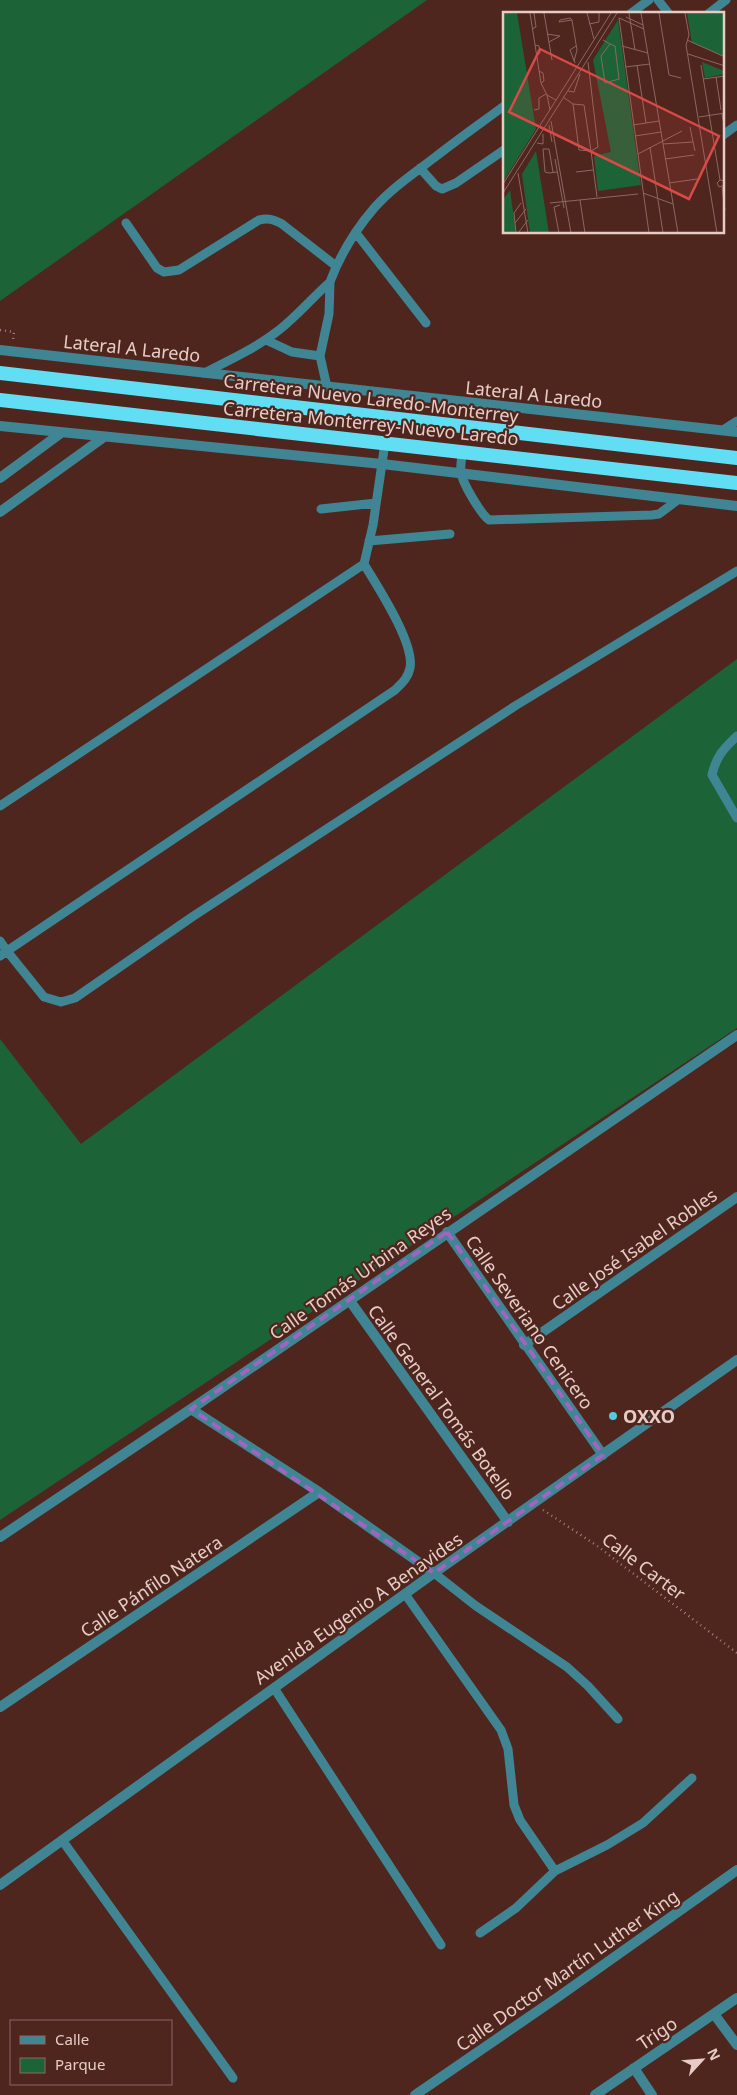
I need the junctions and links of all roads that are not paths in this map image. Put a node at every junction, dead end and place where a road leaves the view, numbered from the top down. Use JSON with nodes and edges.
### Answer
{"nodes":[{"id":1,"x":649,"y":0,"type":"edge"},
{"id":2,"x":658,"y":0,"type":"edge"},
{"id":3,"x":726,"y":0,"type":"edge"},
{"id":4,"x":633,"y":12,"type":"edge"},
{"id":5,"x":667,"y":12,"type":"edge"},
{"id":6,"x":711,"y":12,"type":"edge"},
{"id":7,"x":503,"y":107,"type":"edge"},
{"id":8,"x":737,"y":125,"type":"edge"},
{"id":9,"x":724,"y":134,"type":"edge"},
{"id":10,"x":503,"y":151,"type":"edge"},
{"id":11,"x":420,"y":168,"type":"junction"},
{"id":12,"x":126,"y":223,"type":"dead end"},
{"id":13,"x":356,"y":233,"type":"junction"},
{"id":14,"x":336,"y":266,"type":"junction"},
{"id":15,"x":330,"y":282,"type":"junction"},
{"id":16,"x":426,"y":323,"type":"dead end"},
{"id":17,"x":266,"y":340,"type":"junction"},
{"id":18,"x":0,"y":350,"type":"edge"},
{"id":19,"x":320,"y":356,"type":"junction"},
{"id":20,"x":0,"y":373,"type":"edge"},
{"id":21,"x":204,"y":373,"type":"junction"},
{"id":22,"x":327,"y":387,"type":"junction"},
{"id":23,"x":0,"y":400,"type":"edge"},
{"id":24,"x":737,"y":420,"type":"edge"},
{"id":25,"x":0,"y":426,"type":"edge"},
{"id":26,"x":723,"y":430,"type":"junction"},
{"id":27,"x":737,"y":432,"type":"edge"},
{"id":28,"x":61,"y":433,"type":"junction"},
{"id":29,"x":104,"y":437,"type":"junction"},
{"id":30,"x":385,"y":443,"type":"junction"},
{"id":31,"x":462,"y":452,"type":"junction"},
{"id":32,"x":737,"y":458,"type":"edge"},
{"id":33,"x":382,"y":464,"type":"junction"},
{"id":34,"x":461,"y":473,"type":"junction"},
{"id":35,"x":0,"y":478,"type":"edge"},
{"id":36,"x":737,"y":483,"type":"edge"},
{"id":37,"x":679,"y":499,"type":"junction"},
{"id":38,"x":376,"y":502,"type":"junction"},
{"id":39,"x":737,"y":506,"type":"edge"},
{"id":40,"x":321,"y":509,"type":"dead end"},
{"id":41,"x":0,"y":512,"type":"edge"},
{"id":42,"x":450,"y":534,"type":"dead end"},
{"id":43,"x":369,"y":540,"type":"junction"},
{"id":44,"x":364,"y":564,"type":"junction"},
{"id":45,"x":737,"y":571,"type":"edge"},
{"id":46,"x":737,"y":736,"type":"edge"},
{"id":47,"x":0,"y":806,"type":"edge"},
{"id":48,"x":737,"y":818,"type":"edge"},
{"id":49,"x":0,"y":941,"type":"edge"},
{"id":50,"x":4,"y":953,"type":"edge"},
{"id":51,"x":737,"y":1035,"type":"edge"},
{"id":52,"x":737,"y":1197,"type":"edge"},
{"id":53,"x":447,"y":1232,"type":"junction"},
{"id":54,"x":350,"y":1301,"type":"junction"},
{"id":55,"x":524,"y":1345,"type":"junction"},
{"id":56,"x":737,"y":1360,"type":"edge"},
{"id":57,"x":191,"y":1409,"type":"junction"},
{"id":58,"x":603,"y":1455,"type":"junction"},
{"id":59,"x":320,"y":1492,"type":"junction"},
{"id":60,"x":508,"y":1522,"type":"junction"},
{"id":61,"x":0,"y":1537,"type":"edge"},
{"id":62,"x":434,"y":1573,"type":"junction"},
{"id":63,"x":405,"y":1594,"type":"junction"},
{"id":64,"x":274,"y":1688,"type":"junction"},
{"id":65,"x":0,"y":1707,"type":"edge"},
{"id":66,"x":618,"y":1719,"type":"dead end"},
{"id":67,"x":692,"y":1778,"type":"dead end"},
{"id":68,"x":62,"y":1840,"type":"junction"},
{"id":69,"x":737,"y":1870,"type":"edge"},
{"id":70,"x":555,"y":1871,"type":"junction"},
{"id":71,"x":0,"y":1884,"type":"edge"},
{"id":72,"x":480,"y":1933,"type":"dead end"},
{"id":73,"x":441,"y":1946,"type":"dead end"},
{"id":74,"x":737,"y":1998,"type":"edge"},
{"id":75,"x":714,"y":2014,"type":"junction"},
{"id":76,"x":737,"y":2045,"type":"edge"},
{"id":77,"x":634,"y":2068,"type":"junction"},
{"id":78,"x":233,"y":2078,"type":"dead end"},
{"id":79,"x":415,"y":2095,"type":"edge"},
{"id":80,"x":595,"y":2095,"type":"edge"},
{"id":81,"x":652,"y":2095,"type":"edge"}],
"edges":[{"from":1,"to":4,"type":"lane"},
{"from":2,"to":5,"type":"lane"},
{"from":3,"to":6,"type":"lane"},
{"from":7,"to":11,"type":"lane"},
{"from":8,"to":9,"type":"lane"},
{"from":10,"to":11,"type":"lane"},
{"from":11,"to":13,"type":"lane"},
{"from":12,"to":14,"type":"lane"},
{"from":13,"to":14,"type":"lane"},
{"from":13,"to":16,"type":"lane"},
{"from":14,"to":15,"type":"lane"},
{"from":15,"to":17,"type":"lane"},
{"from":15,"to":19,"type":"lane"},
{"from":17,"to":19,"type":"lane"},
{"from":17,"to":21,"type":"lane"},
{"from":18,"to":21,"type":"street","name":"Lateral A Laredo"},
{"from":19,"to":22,"type":"lane"},
{"from":20,"to":32,"type":"highway","name":"Carretera Nuevo Laredo-Monterrey"},
{"from":21,"to":22,"type":"street","name":"Lateral A Laredo"},
{"from":22,"to":26,"type":"street","name":"Lateral A Laredo"},
{"from":23,"to":30,"type":"highway","name":"Carretera Monterrey-Nuevo Laredo"},
{"from":24,"to":26,"type":"lane"},
{"from":25,"to":28,"type":"street"},
{"from":26,"to":27,"type":"street","name":"Lateral A Laredo"},
{"from":28,"to":29,"type":"street"},
{"from":28,"to":35,"type":"street"},
{"from":29,"to":33,"type":"street"},
{"from":29,"to":41,"type":"street"},
{"from":30,"to":31,"type":"highway","name":"Carretera Monterrey-Nuevo Laredo"},
{"from":30,"to":33,"type":"lane"},
{"from":31,"to":34,"type":"lane"},
{"from":31,"to":36,"type":"highway","name":"Carretera Monterrey-Nuevo Laredo"},
{"from":33,"to":34,"type":"street"},
{"from":33,"to":38,"type":"lane"},
{"from":34,"to":37,"type":"street"},
{"from":34,"to":37,"type":"lane"},
{"from":37,"to":39,"type":"street"},
{"from":38,"to":40,"type":"lane"},
{"from":38,"to":43,"type":"lane"},
{"from":42,"to":43,"type":"lane"},
{"from":43,"to":44,"type":"lane"},
{"from":44,"to":47,"type":"lane"},
{"from":44,"to":50,"type":"lane"},
{"from":45,"to":50,"type":"lane"},
{"from":46,"to":48,"type":"lane"},
{"from":49,"to":50,"type":"lane"},
{"from":51,"to":53,"type":"street","name":"Calle Tomás Urbina Reyes"},
{"from":52,"to":55,"type":"street","name":"Calle José Isabel Robles"},
{"from":53,"to":54,"type":"street","name":"Calle Tomás Urbina Reyes"},
{"from":53,"to":55,"type":"street","name":"Calle Severiano Cenicero"},
{"from":54,"to":57,"type":"street","name":"Calle Tomás Urbina Reyes"},
{"from":54,"to":60,"type":"street","name":"Calle General Tomás Botello"},
{"from":55,"to":58,"type":"street","name":"Calle Severiano Cenicero"},
{"from":56,"to":58,"type":"street","name":"Avenida Eugenio A Benavides"},
{"from":57,"to":59,"type":"street"},
{"from":57,"to":61,"type":"street","name":"Calle Tomás Urbina Reyes"},
{"from":58,"to":60,"type":"street","name":"Avenida Eugenio A Benavides"},
{"from":59,"to":62,"type":"street"},
{"from":59,"to":65,"type":"street","name":"Calle Pánfilo Natera"},
{"from":60,"to":62,"type":"street","name":"Avenida Eugenio A Benavides"},
{"from":62,"to":63,"type":"street","name":"Avenida Eugenio A Benavides"},
{"from":62,"to":66,"type":"lane"},
{"from":63,"to":64,"type":"street","name":"Avenida Eugenio A Benavides"},
{"from":63,"to":70,"type":"lane"},
{"from":64,"to":68,"type":"street","name":"Avenida Eugenio A Benavides"},
{"from":64,"to":73,"type":"lane"},
{"from":67,"to":70,"type":"lane"},
{"from":68,"to":71,"type":"street","name":"Avenida Eugenio A Benavides"},
{"from":68,"to":78,"type":"lane"},
{"from":69,"to":79,"type":"street","name":"Calle Doctor Martín Luther King"},
{"from":70,"to":72,"type":"lane"},
{"from":74,"to":75,"type":"street","name":"Trigo"},
{"from":75,"to":76,"type":"street"},
{"from":75,"to":77,"type":"street","name":"Trigo"},
{"from":77,"to":80,"type":"street","name":"Trigo"},
{"from":77,"to":81,"type":"street"}]}
